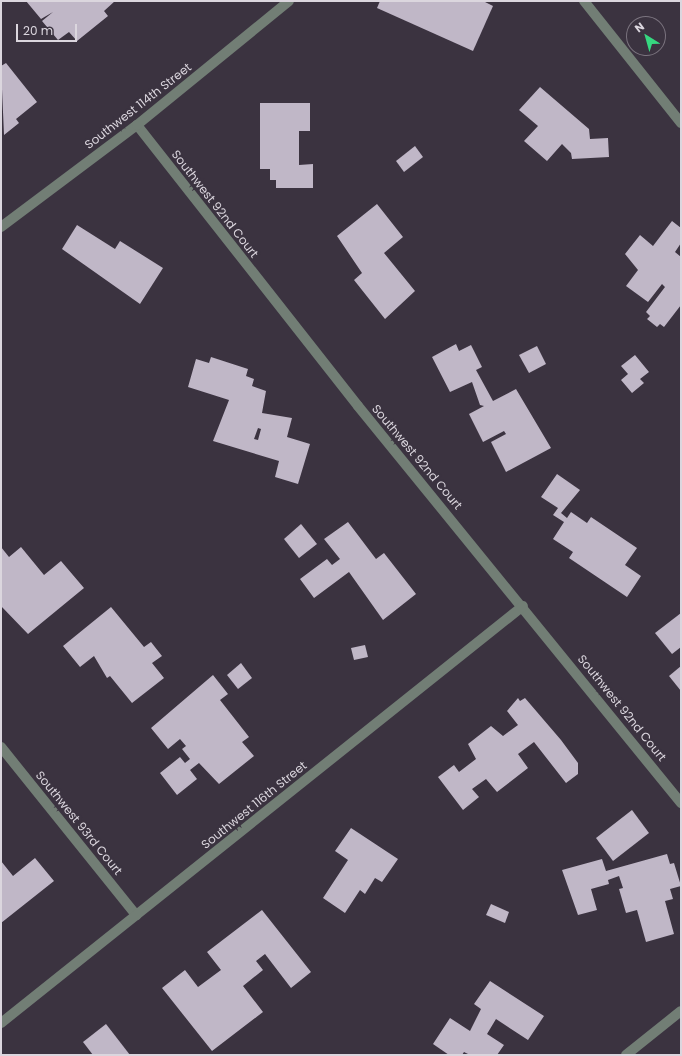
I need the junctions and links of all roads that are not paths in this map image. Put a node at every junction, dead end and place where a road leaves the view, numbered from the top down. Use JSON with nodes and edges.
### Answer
{"nodes":[{"id":1,"x":289,"y":1,"type":"edge"},
{"id":2,"x":584,"y":1,"type":"edge"},
{"id":3,"x":681,"y":123,"type":"edge"},
{"id":4,"x":137,"y":125,"type":"junction"},
{"id":5,"x":1,"y":227,"type":"edge"},
{"id":6,"x":524,"y":606,"type":"junction"},
{"id":7,"x":1,"y":746,"type":"edge"},
{"id":8,"x":681,"y":802,"type":"edge"},
{"id":9,"x":136,"y":915,"type":"junction"},
{"id":10,"x":681,"y":1011,"type":"edge"},
{"id":11,"x":1,"y":1023,"type":"edge"},
{"id":12,"x":626,"y":1055,"type":"edge"}],
"edges":[{"from":1,"to":4,"type":"street","name":"Southwest 114th Street"},
{"from":2,"to":3,"type":"street"},
{"from":4,"to":5,"type":"street","name":"Southwest 114th Street"},
{"from":4,"to":6,"type":"street","name":"Southwest 92nd Court"},
{"from":6,"to":8,"type":"street","name":"Southwest 92nd Court"},
{"from":6,"to":9,"type":"street","name":"Southwest 116th Street"},
{"from":7,"to":9,"type":"street","name":"Southwest 93rd Court"},
{"from":9,"to":11,"type":"street","name":"Southwest 116th Street"},
{"from":10,"to":12,"type":"street"}]}
